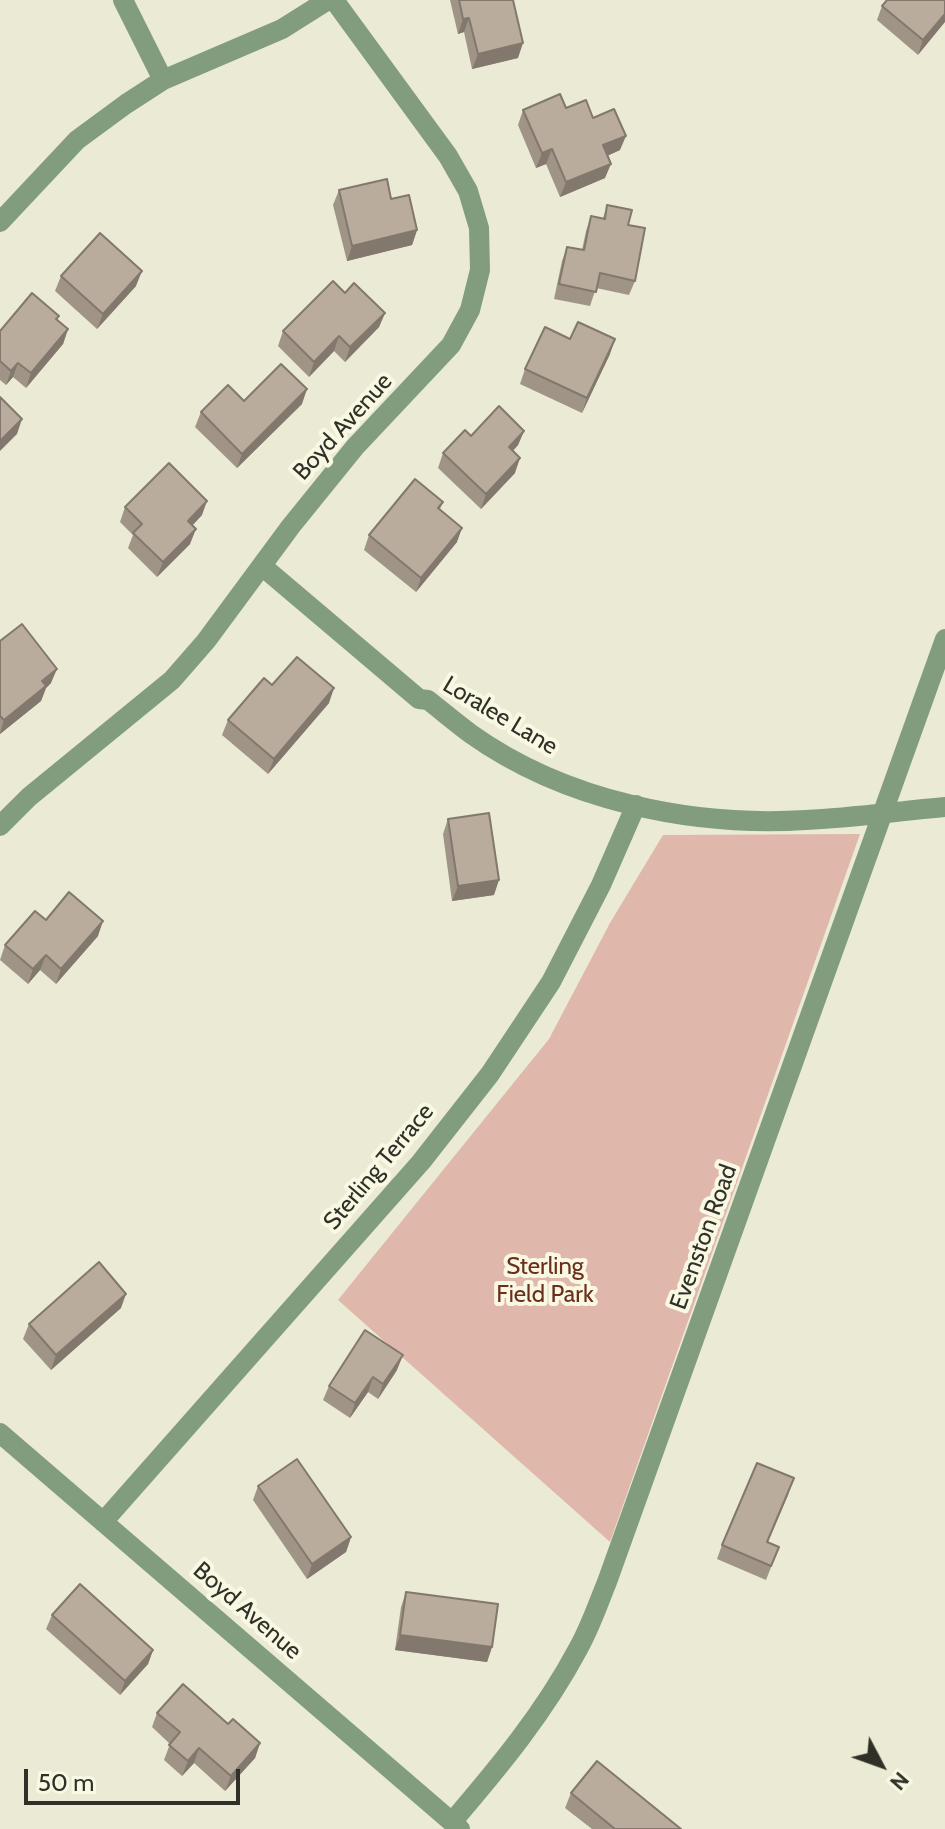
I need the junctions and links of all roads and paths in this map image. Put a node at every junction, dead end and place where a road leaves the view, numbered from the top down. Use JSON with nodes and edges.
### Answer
{"nodes":[{"id":1,"x":123,"y":0,"type":"edge"},
{"id":2,"x":328,"y":0,"type":"edge"},
{"id":3,"x":334,"y":0,"type":"edge"},
{"id":4,"x":163,"y":80,"type":"junction"},
{"id":5,"x":0,"y":222,"type":"edge"},
{"id":6,"x":262,"y":566,"type":"junction"},
{"id":7,"x":945,"y":639,"type":"edge"},
{"id":8,"x":636,"y":805,"type":"junction"},
{"id":9,"x":945,"y":807,"type":"edge"},
{"id":10,"x":884,"y":813,"type":"junction"},
{"id":11,"x":0,"y":826,"type":"edge"},
{"id":12,"x":0,"y":1433,"type":"edge"},
{"id":13,"x":103,"y":1522,"type":"junction"},
{"id":14,"x":456,"y":1825,"type":"edge"}],
"edges":[{"from":1,"to":4,"type":"street"},
{"from":2,"to":4,"type":"street"},
{"from":3,"to":6,"type":"street","name":"Boyd Avenue"},
{"from":4,"to":5,"type":"street"},
{"from":6,"to":8,"type":"street","name":"Loralee Lane"},
{"from":6,"to":11,"type":"street","name":"Boyd Avenue"},
{"from":7,"to":10,"type":"street","name":"Evenston Road"},
{"from":8,"to":10,"type":"street","name":"Loralee Lane"},
{"from":8,"to":13,"type":"street","name":"Sterling Terrace"},
{"from":9,"to":10,"type":"street","name":"Loralee Lane"},
{"from":10,"to":14,"type":"street","name":"Evenston Road"},
{"from":12,"to":13,"type":"street","name":"Boyd Avenue"},
{"from":13,"to":14,"type":"street","name":"Boyd Avenue"}]}
